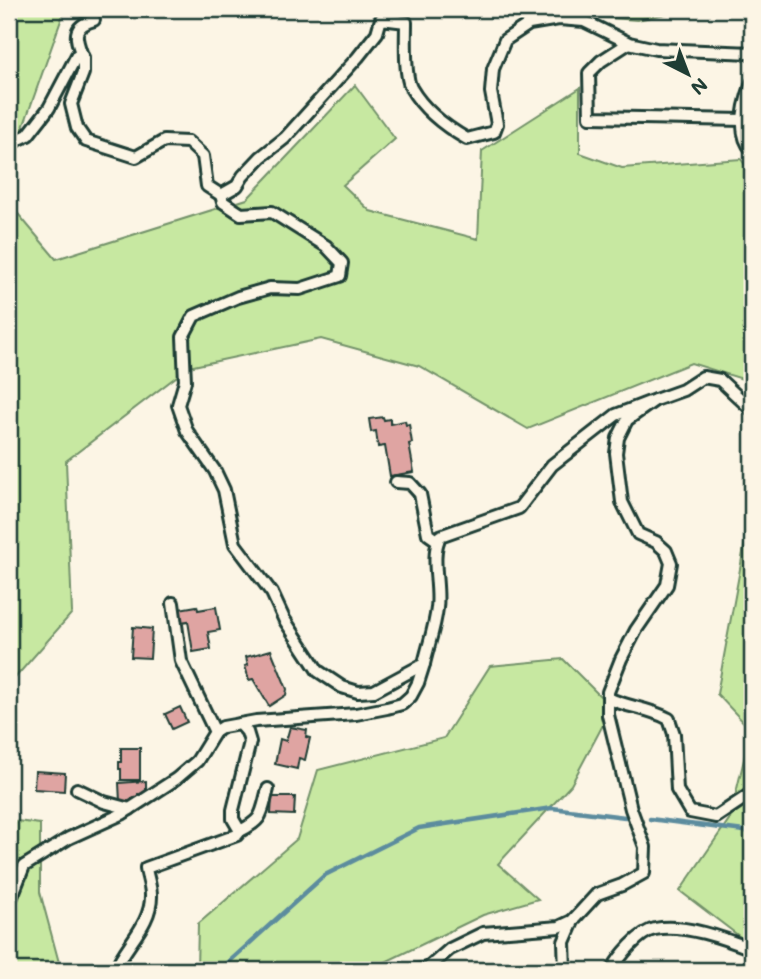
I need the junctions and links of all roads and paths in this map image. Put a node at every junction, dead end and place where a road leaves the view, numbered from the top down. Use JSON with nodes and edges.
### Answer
{"nodes":[{"id":1,"x":94,"y":20,"type":"dead end"},
{"id":2,"x":629,"y":43,"type":"junction"},
{"id":3,"x":752,"y":53,"type":"edge"},
{"id":4,"x":83,"y":58,"type":"junction"},
{"id":5,"x":752,"y":83,"type":"edge"},
{"id":6,"x":744,"y":120,"type":"junction"},
{"id":7,"x":9,"y":144,"type":"edge"},
{"id":8,"x":752,"y":150,"type":"edge"},
{"id":9,"x":220,"y":195,"type":"junction"},
{"id":10,"x":655,"y":400,"type":"junction"},
{"id":11,"x":752,"y":410,"type":"edge"},
{"id":12,"x":396,"y":482,"type":"dead end"},
{"id":13,"x":438,"y":541,"type":"junction"},
{"id":14,"x":173,"y":603,"type":"dead end"},
{"id":15,"x":424,"y":664,"type":"junction"},
{"id":16,"x":608,"y":698,"type":"junction"},
{"id":17,"x":240,"y":724,"type":"junction"},
{"id":18,"x":215,"y":732,"type":"junction"},
{"id":19,"x":77,"y":789,"type":"dead end"},
{"id":20,"x":268,"y":789,"type":"dead end"},
{"id":21,"x":752,"y":793,"type":"edge"},
{"id":22,"x":130,"y":809,"type":"junction"},
{"id":23,"x":240,"y":831,"type":"junction"},
{"id":24,"x":9,"y":904,"type":"edge"},
{"id":25,"x":574,"y":919,"type":"junction"},
{"id":26,"x":752,"y":949,"type":"edge"},
{"id":27,"x":115,"y":970,"type":"edge"},
{"id":28,"x":415,"y":970,"type":"edge"},
{"id":29,"x":565,"y":970,"type":"edge"},
{"id":30,"x":611,"y":970,"type":"edge"}],
"edges":[{"from":1,"to":4,"type":"street"},
{"from":2,"to":3,"type":"street"},
{"from":2,"to":6,"type":"street"},
{"from":2,"to":9,"type":"street"},
{"from":4,"to":7,"type":"street"},
{"from":4,"to":9,"type":"street"},
{"from":5,"to":6,"type":"street"},
{"from":6,"to":8,"type":"street"},
{"from":9,"to":15,"type":"street"},
{"from":10,"to":11,"type":"street"},
{"from":10,"to":13,"type":"street"},
{"from":10,"to":16,"type":"street"},
{"from":12,"to":13,"type":"street"},
{"from":13,"to":15,"type":"street"},
{"from":14,"to":18,"type":"street"},
{"from":15,"to":17,"type":"street"},
{"from":16,"to":21,"type":"street"},
{"from":16,"to":25,"type":"street"},
{"from":17,"to":18,"type":"street"},
{"from":17,"to":23,"type":"street"},
{"from":18,"to":22,"type":"street"},
{"from":19,"to":22,"type":"street"},
{"from":20,"to":23,"type":"street"},
{"from":22,"to":24,"type":"street"},
{"from":23,"to":27,"type":"street"},
{"from":25,"to":28,"type":"street"},
{"from":25,"to":29,"type":"street"},
{"from":26,"to":30,"type":"street"}]}
